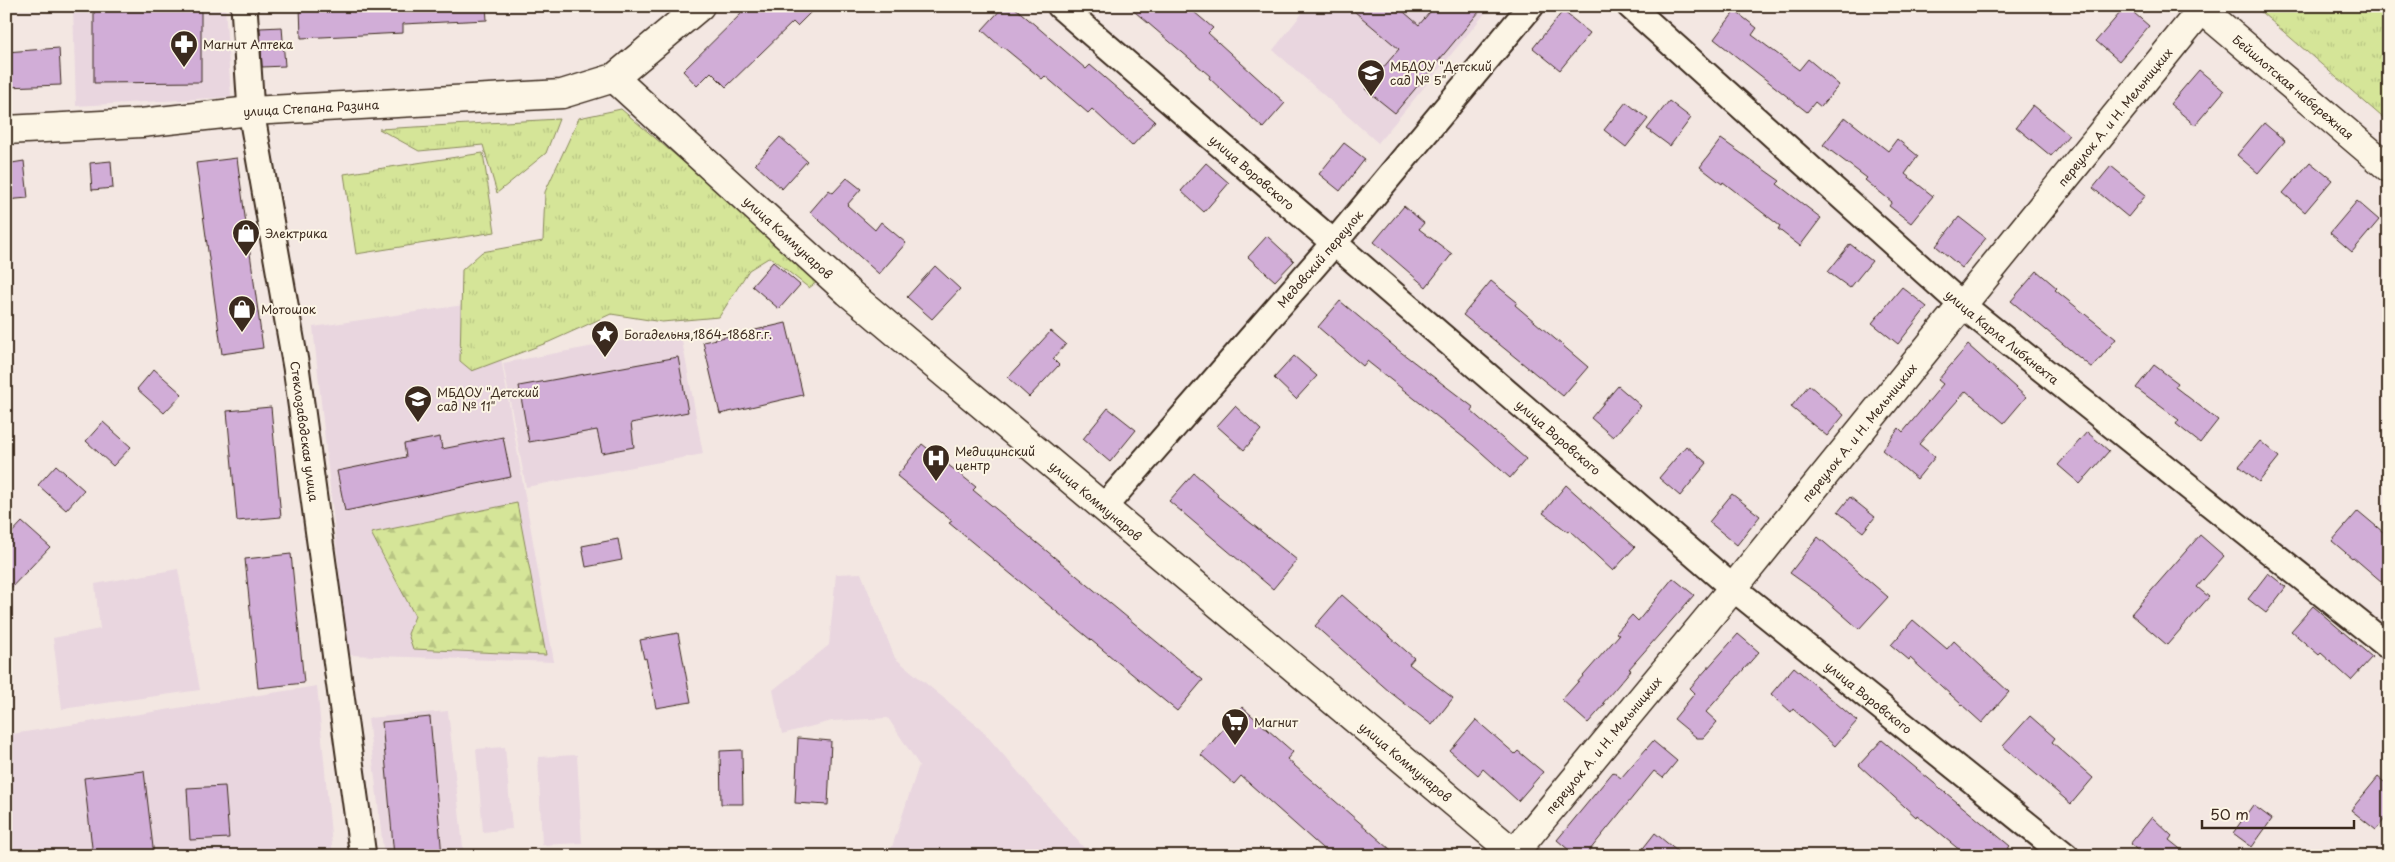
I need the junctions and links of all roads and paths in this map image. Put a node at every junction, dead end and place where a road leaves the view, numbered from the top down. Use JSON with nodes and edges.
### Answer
{"nodes":[{"id":1,"x":244,"y":6,"type":"edge"},
{"id":2,"x":700,"y":6,"type":"edge"},
{"id":3,"x":1060,"y":6,"type":"edge"},
{"id":4,"x":1531,"y":6,"type":"edge"},
{"id":5,"x":1630,"y":6,"type":"edge"},
{"id":6,"x":2200,"y":8,"type":"edge"},
{"id":7,"x":614,"y":78,"type":"junction"},
{"id":8,"x":251,"y":111,"type":"junction"},
{"id":9,"x":6,"y":130,"type":"edge"},
{"id":10,"x":2389,"y":168,"type":"edge"},
{"id":11,"x":1333,"y":244,"type":"junction"},
{"id":12,"x":1962,"y":305,"type":"junction"},
{"id":13,"x":1104,"y":508,"type":"junction"},
{"id":14,"x":1733,"y":588,"type":"junction"},
{"id":15,"x":2389,"y":648,"type":"edge"},
{"id":16,"x":1516,"y":854,"type":"edge"},
{"id":17,"x":363,"y":856,"type":"edge"},
{"id":18,"x":2066,"y":856,"type":"edge"}],
"edges":[{"from":1,"to":8,"type":"street","name":"Стеклозаводская улица"},
{"from":2,"to":7,"type":"street"},
{"from":3,"to":11,"type":"street","name":"улица Воровского"},
{"from":4,"to":11,"type":"street","name":"Медовский переулок"},
{"from":5,"to":12,"type":"street","name":"улица Карла Либкнехта"},
{"from":6,"to":10,"type":"street","name":"Бейшлотская набережная"},
{"from":6,"to":12,"type":"street","name":"переулок А. и Н. Мельницких"},
{"from":7,"to":8,"type":"street","name":"улица Степана Разина"},
{"from":7,"to":13,"type":"street","name":"улица Коммунаров"},
{"from":8,"to":9,"type":"street","name":"улица Степана Разина"},
{"from":8,"to":17,"type":"street","name":"Стеклозаводская улица"},
{"from":11,"to":13,"type":"street","name":"Медовский переулок"},
{"from":11,"to":14,"type":"street","name":"улица Воровского"},
{"from":12,"to":14,"type":"street","name":"переулок А. и Н. Мельницких"},
{"from":12,"to":15,"type":"street","name":"улица Карла Либкнехта"},
{"from":13,"to":16,"type":"street","name":"улица Коммунаров"},
{"from":14,"to":16,"type":"street","name":"переулок А. и Н. Мельницких"},
{"from":14,"to":18,"type":"street","name":"улица Воровского"}]}
